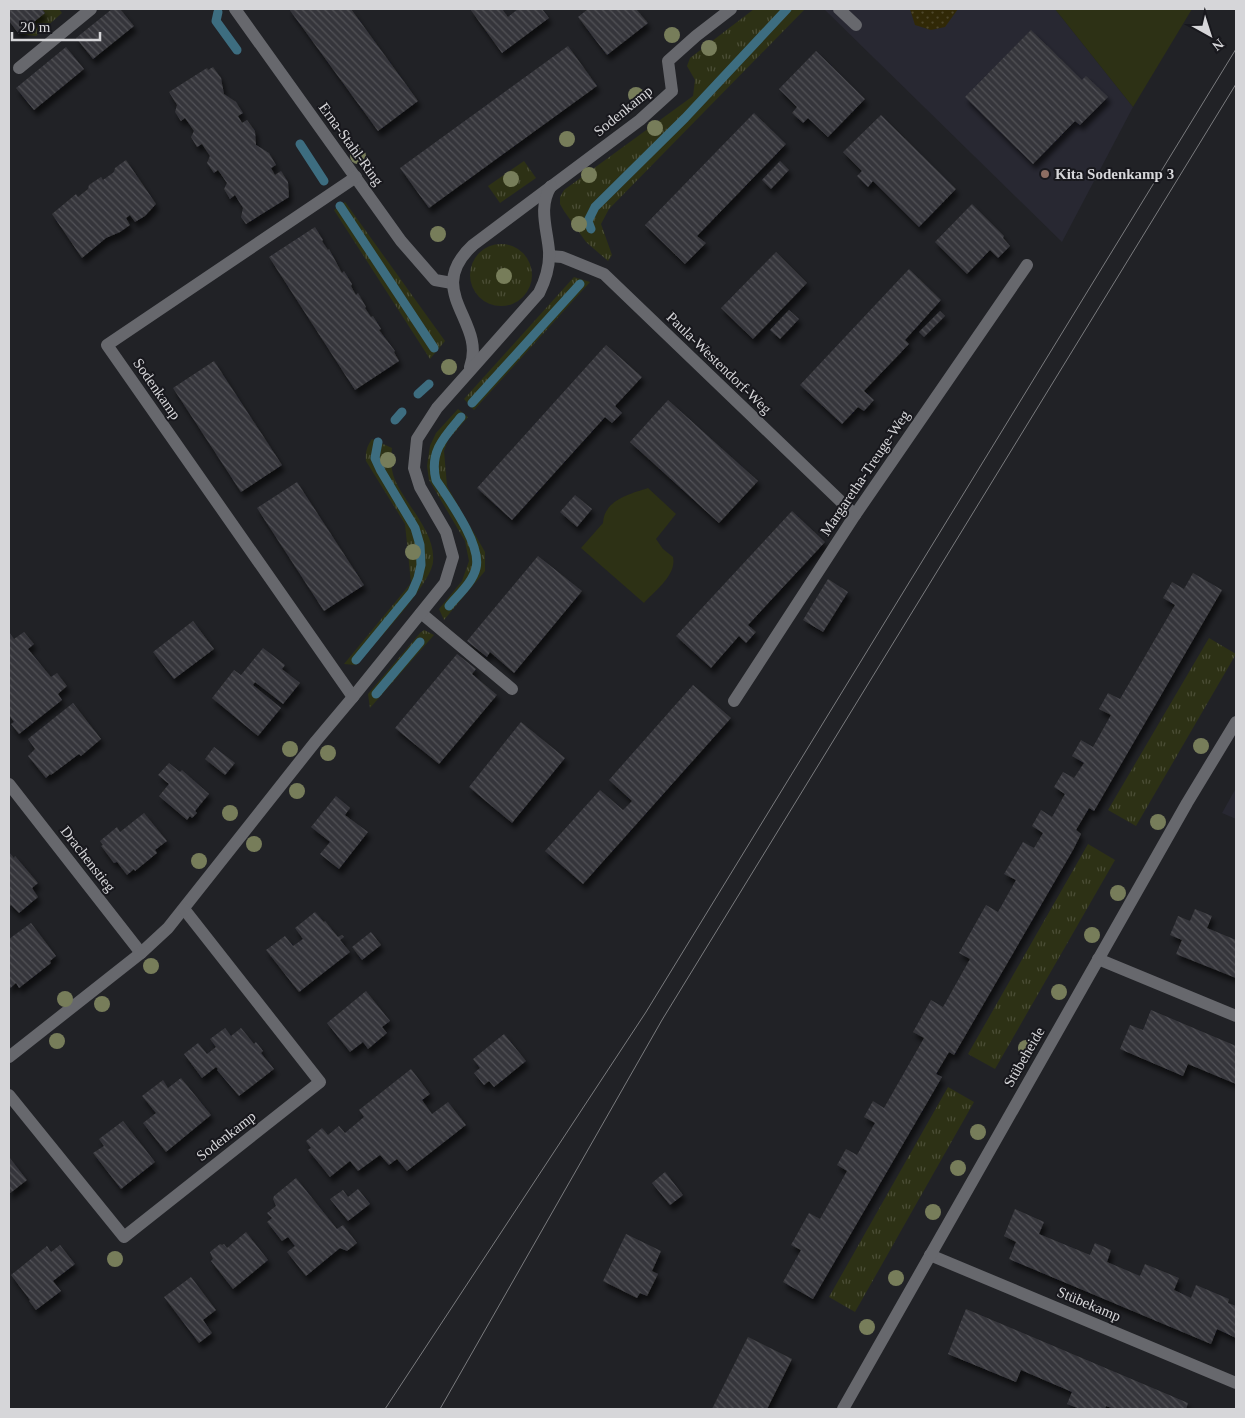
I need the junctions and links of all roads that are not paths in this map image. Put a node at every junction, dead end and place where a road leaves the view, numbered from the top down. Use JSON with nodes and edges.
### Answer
{"nodes":[{"id":1,"x":91,"y":9,"type":"edge"},
{"id":2,"x":235,"y":9,"type":"edge"},
{"id":3,"x":731,"y":9,"type":"edge"},
{"id":4,"x":839,"y":9,"type":"edge"},
{"id":5,"x":856,"y":25,"type":"dead end"},
{"id":6,"x":19,"y":68,"type":"dead end"},
{"id":7,"x":356,"y":177,"type":"junction"},
{"id":8,"x":551,"y":186,"type":"junction"},
{"id":9,"x":549,"y":256,"type":"junction"},
{"id":10,"x":1027,"y":265,"type":"dead end"},
{"id":11,"x":452,"y":283,"type":"junction"},
{"id":12,"x":468,"y":372,"type":"junction"},
{"id":13,"x":855,"y":515,"type":"junction"},
{"id":14,"x":421,"y":613,"type":"junction"},
{"id":15,"x":512,"y":689,"type":"dead end"},
{"id":16,"x":353,"y":697,"type":"junction"},
{"id":17,"x":734,"y":701,"type":"dead end"},
{"id":18,"x":1236,"y":722,"type":"edge"},
{"id":19,"x":9,"y":784,"type":"edge"},
{"id":20,"x":184,"y":909,"type":"junction"},
{"id":21,"x":141,"y":953,"type":"junction"},
{"id":22,"x":1098,"y":959,"type":"junction"},
{"id":23,"x":1236,"y":1016,"type":"edge"},
{"id":24,"x":9,"y":1057,"type":"edge"},
{"id":25,"x":9,"y":1095,"type":"edge"},
{"id":26,"x":930,"y":1255,"type":"junction"},
{"id":27,"x":1236,"y":1383,"type":"edge"},
{"id":28,"x":843,"y":1409,"type":"edge"}],
"edges":[{"from":1,"to":6,"type":"street"},
{"from":2,"to":7,"type":"street","name":"Erna-Stahl-Ring"},
{"from":3,"to":8,"type":"street","name":"Sodenkamp"},
{"from":4,"to":5,"type":"street"},
{"from":7,"to":11,"type":"street","name":"Erna-Stahl-Ring"},
{"from":7,"to":16,"type":"street","name":"Sodenkamp"},
{"from":8,"to":9,"type":"street"},
{"from":8,"to":11,"type":"street","name":"Sodenkamp"},
{"from":9,"to":12,"type":"street"},
{"from":9,"to":13,"type":"street","name":"Paula-Westendorf-Weg"},
{"from":10,"to":13,"type":"street","name":"Margaretha-Treuge-Weg"},
{"from":11,"to":12,"type":"street"},
{"from":12,"to":14,"type":"street"},
{"from":13,"to":17,"type":"street","name":"Margaretha-Treuge-Weg"},
{"from":14,"to":15,"type":"street"},
{"from":14,"to":16,"type":"street"},
{"from":16,"to":20,"type":"street"},
{"from":18,"to":22,"type":"street","name":"Stübeheide"},
{"from":19,"to":21,"type":"street","name":"Drachenstieg"},
{"from":20,"to":21,"type":"street"},
{"from":20,"to":25,"type":"street","name":"Sodenkamp"},
{"from":21,"to":24,"type":"street"},
{"from":22,"to":23,"type":"street"},
{"from":22,"to":26,"type":"street","name":"Stübeheide"},
{"from":26,"to":27,"type":"street","name":"Stübekamp"},
{"from":26,"to":28,"type":"street","name":"Stübeheide"}]}
